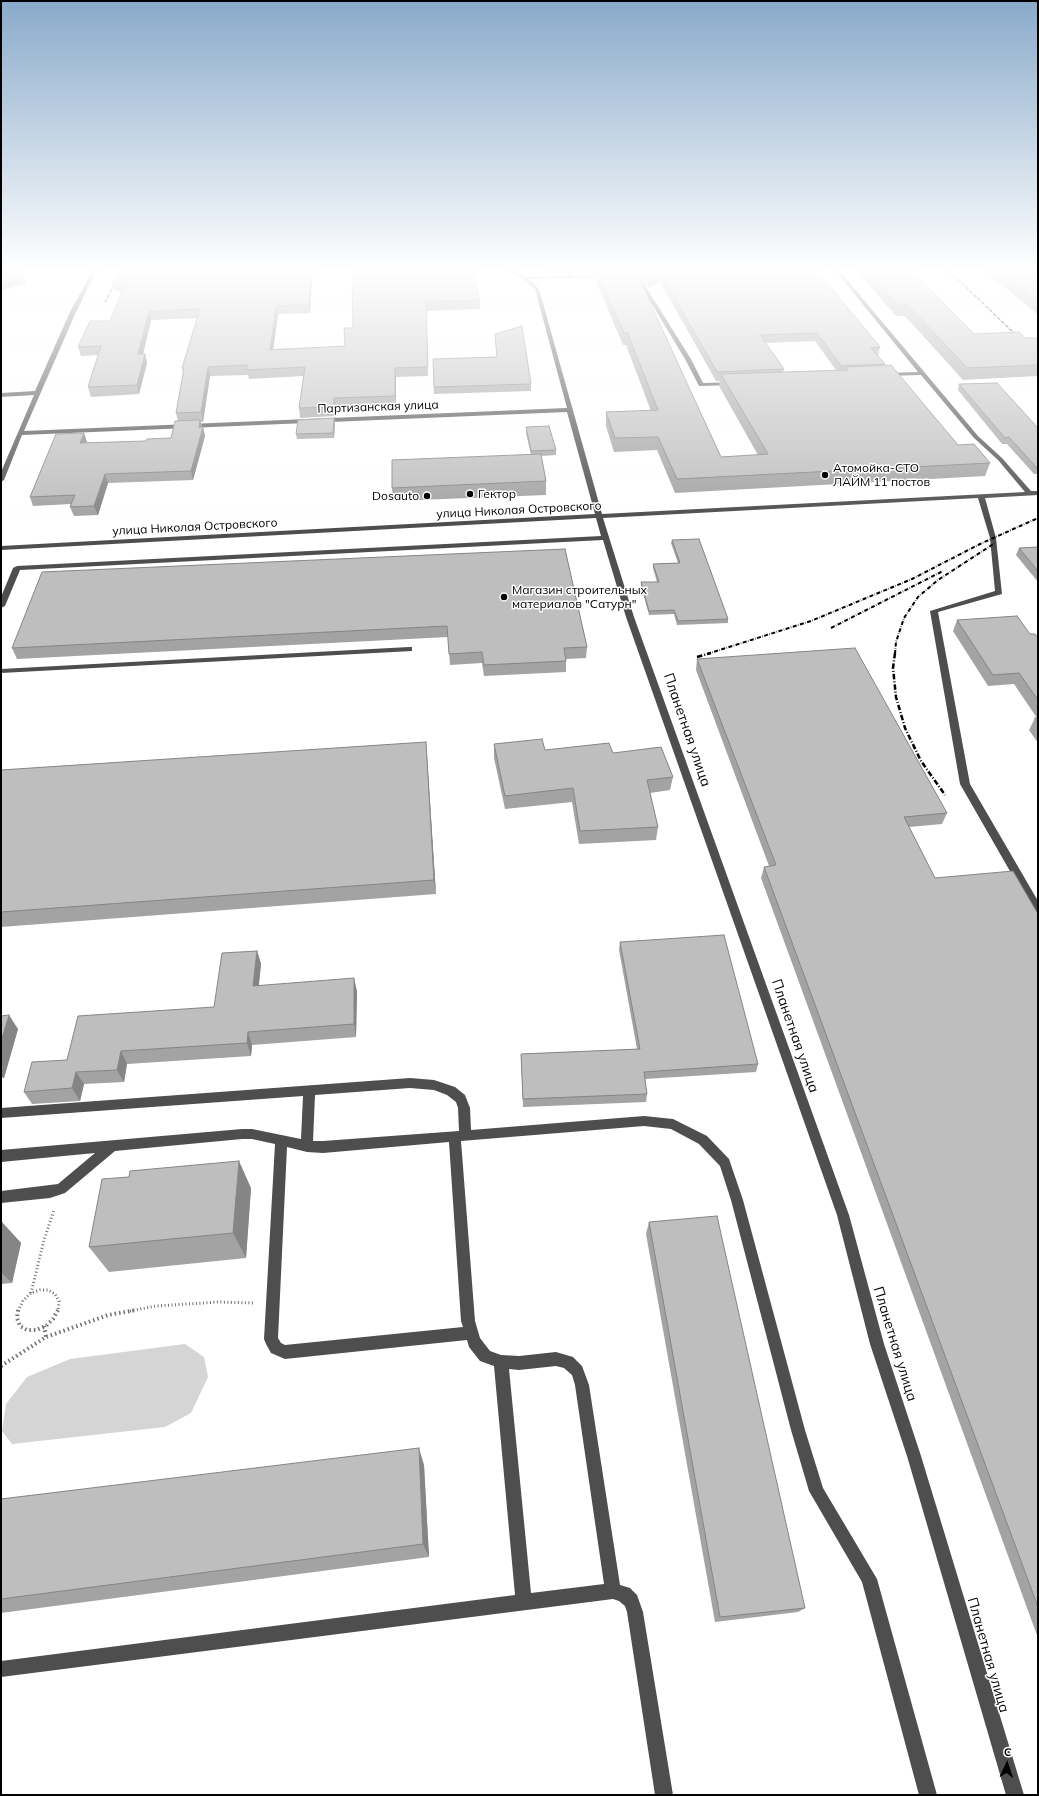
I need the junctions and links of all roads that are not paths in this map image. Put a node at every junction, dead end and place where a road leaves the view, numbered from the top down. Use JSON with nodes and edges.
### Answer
{"nodes":[{"id":1,"x":55,"y":352,"type":"edge"},
{"id":2,"x":554,"y":352,"type":"edge"},
{"id":3,"x":683,"y":352,"type":"edge"},
{"id":4,"x":904,"y":352,"type":"edge"},
{"id":5,"x":922,"y":373,"type":"junction"},
{"id":6,"x":883,"y":375,"type":"edge"},
{"id":7,"x":741,"y":383,"type":"edge"},
{"id":8,"x":37,"y":393,"type":"junction"},
{"id":9,"x":1,"y":395,"type":"edge"},
{"id":10,"x":570,"y":410,"type":"junction"},
{"id":11,"x":20,"y":433,"type":"junction"},
{"id":12,"x":1,"y":480,"type":"edge"},
{"id":13,"x":1038,"y":493,"type":"edge"},
{"id":14,"x":1030,"y":494,"type":"junction"},
{"id":15,"x":982,"y":496,"type":"junction"},
{"id":16,"x":599,"y":517,"type":"junction"},
{"id":17,"x":606,"y":538,"type":"junction"},
{"id":18,"x":1,"y":548,"type":"edge"},
{"id":19,"x":1,"y":606,"type":"edge"},
{"id":20,"x":410,"y":649,"type":"dead end"},
{"id":21,"x":1,"y":671,"type":"edge"},
{"id":22,"x":1038,"y":910,"type":"edge"},
{"id":23,"x":309,"y":1090,"type":"junction"},
{"id":24,"x":1,"y":1113,"type":"edge"},
{"id":25,"x":460,"y":1136,"type":"junction"},
{"id":26,"x":281,"y":1140,"type":"junction"},
{"id":27,"x":112,"y":1146,"type":"junction"},
{"id":28,"x":307,"y":1146,"type":"junction"},
{"id":29,"x":1,"y":1156,"type":"edge"},
{"id":30,"x":1,"y":1197,"type":"edge"},
{"id":31,"x":472,"y":1332,"type":"junction"},
{"id":32,"x":501,"y":1362,"type":"junction"},
{"id":33,"x":613,"y":1591,"type":"junction"},
{"id":34,"x":524,"y":1602,"type":"junction"},
{"id":35,"x":1,"y":1669,"type":"edge"},
{"id":36,"x":664,"y":1795,"type":"edge"},
{"id":37,"x":928,"y":1795,"type":"edge"},
{"id":38,"x":1014,"y":1795,"type":"edge"}],
"edges":[{"from":1,"to":8,"type":"street"},
{"from":2,"to":10,"type":"street","name":"Планетная улица"},
{"from":3,"to":7,"type":"street"},
{"from":4,"to":5,"type":"street"},
{"from":5,"to":6,"type":"street"},
{"from":5,"to":14,"type":"street"},
{"from":8,"to":9,"type":"street"},
{"from":8,"to":11,"type":"street"},
{"from":10,"to":11,"type":"street","name":"Партизанская улица"},
{"from":10,"to":16,"type":"street","name":"Планетная улица"},
{"from":11,"to":12,"type":"street"},
{"from":13,"to":14,"type":"street","name":"улица Николая Островского"},
{"from":14,"to":15,"type":"street","name":"улица Николая Островского"},
{"from":15,"to":16,"type":"street","name":"улица Николая Островского"},
{"from":15,"to":22,"type":"street"},
{"from":16,"to":17,"type":"street","name":"Планетная улица"},
{"from":16,"to":18,"type":"street","name":"улица Николая Островского"},
{"from":17,"to":19,"type":"street"},
{"from":17,"to":38,"type":"street","name":"Планетная улица"},
{"from":20,"to":21,"type":"street"},
{"from":23,"to":24,"type":"street"},
{"from":23,"to":25,"type":"street"},
{"from":23,"to":28,"type":"street"},
{"from":25,"to":28,"type":"street"},
{"from":25,"to":31,"type":"street"},
{"from":25,"to":37,"type":"street"},
{"from":26,"to":27,"type":"street"},
{"from":26,"to":28,"type":"street"},
{"from":26,"to":31,"type":"street"},
{"from":27,"to":29,"type":"street"},
{"from":27,"to":30,"type":"street"},
{"from":31,"to":32,"type":"street"},
{"from":32,"to":33,"type":"street"},
{"from":32,"to":34,"type":"street"},
{"from":33,"to":34,"type":"street"},
{"from":33,"to":36,"type":"street"},
{"from":34,"to":35,"type":"street"}]}
